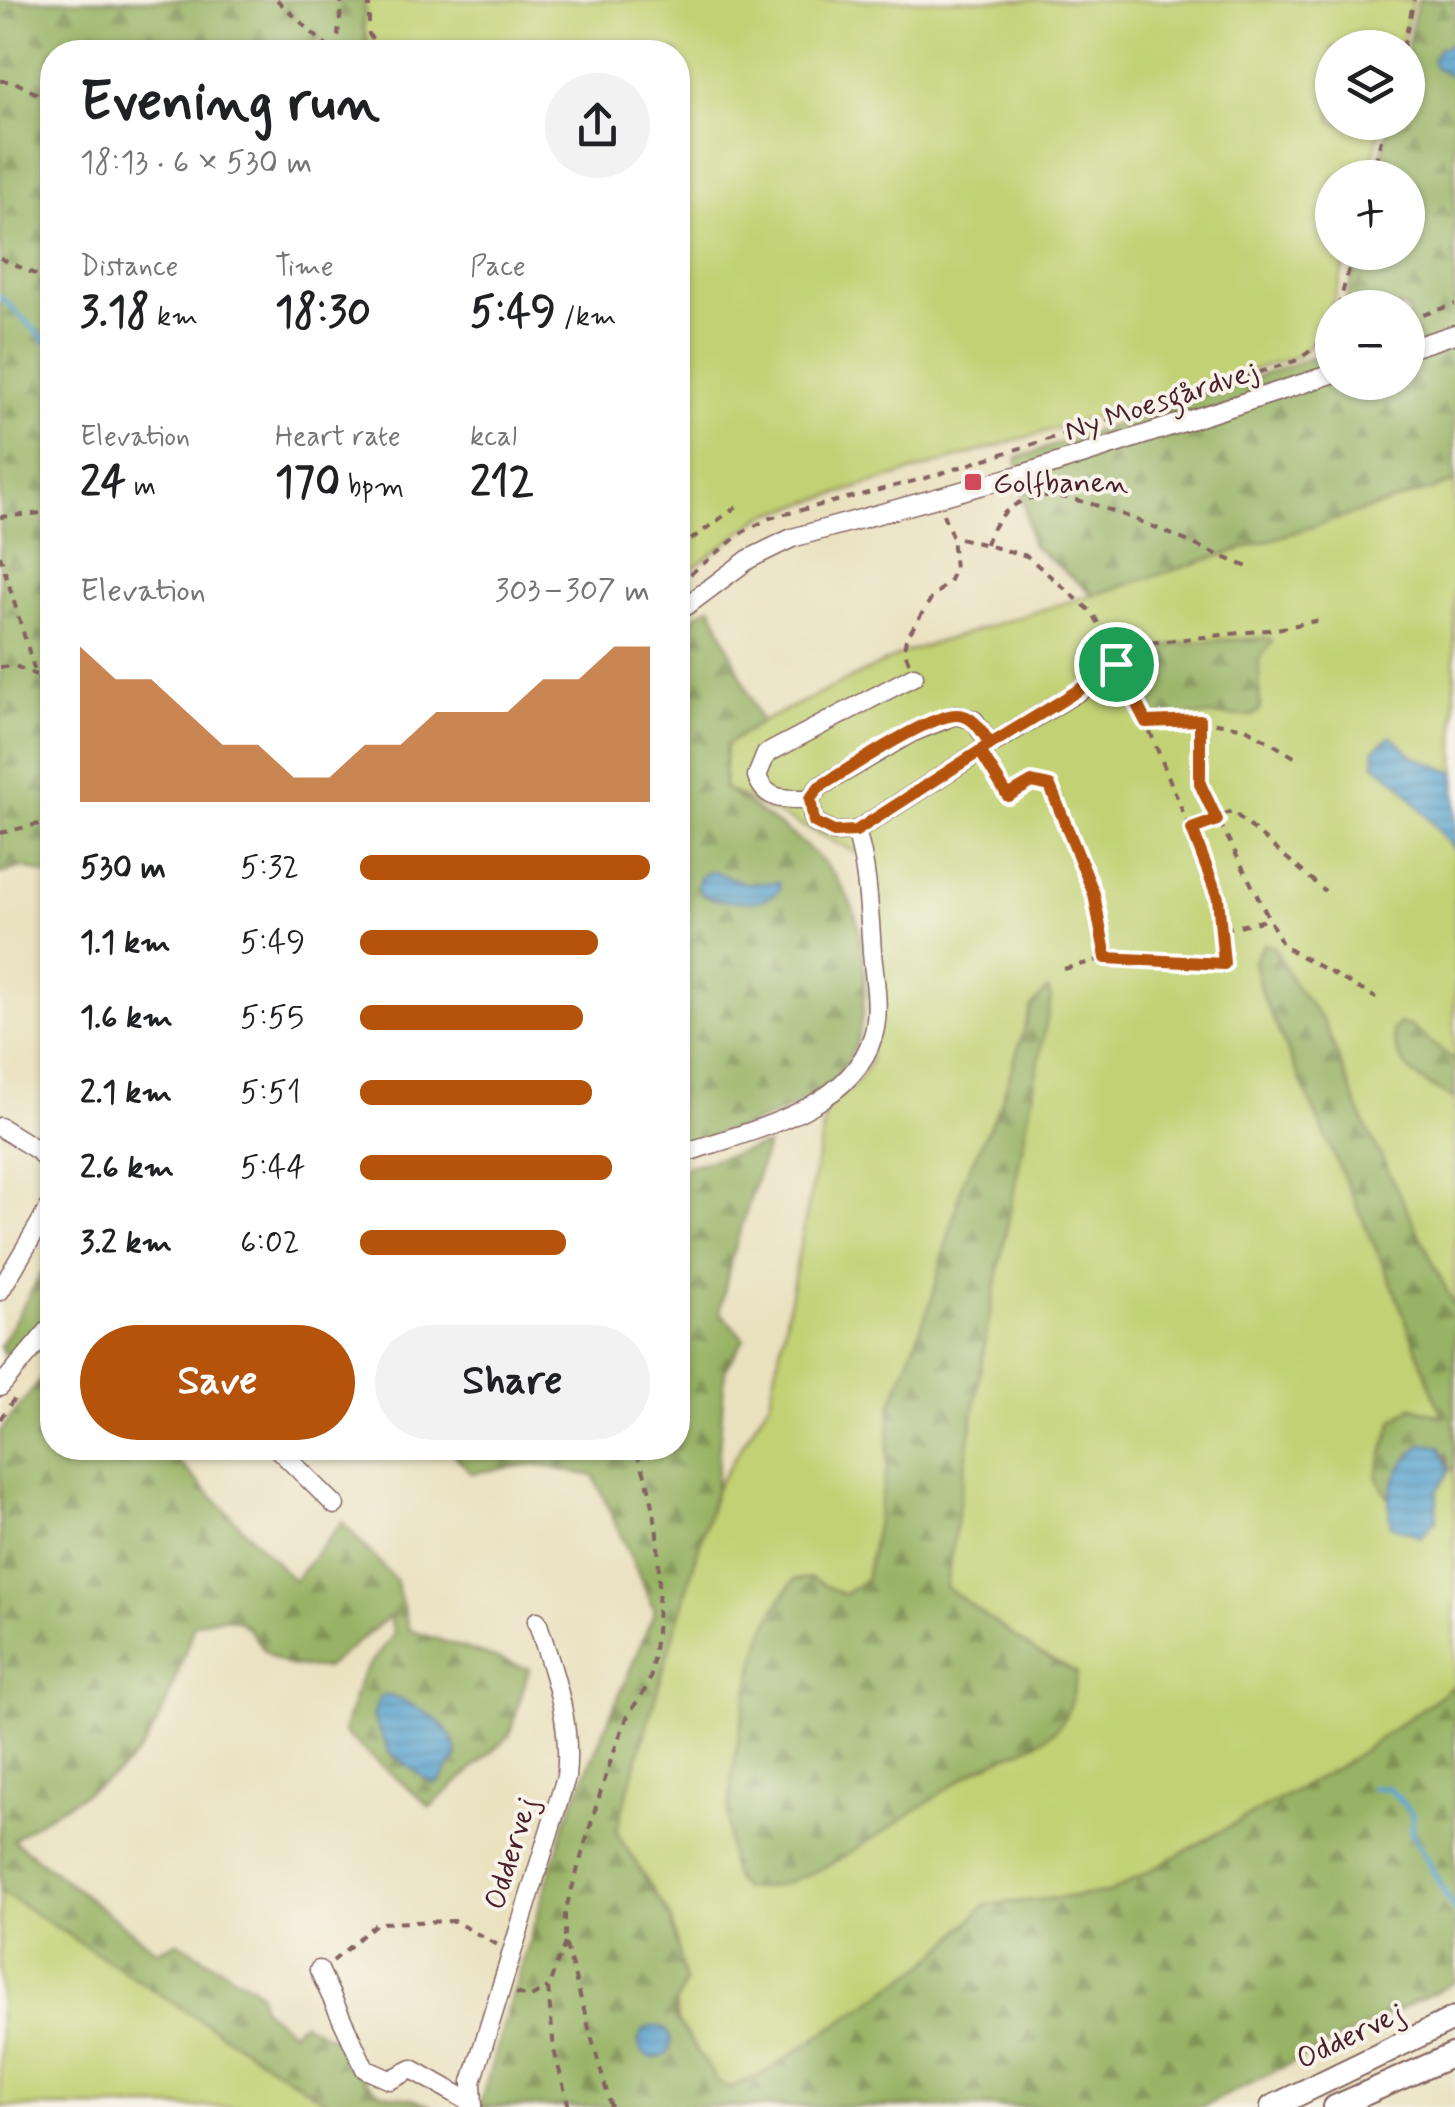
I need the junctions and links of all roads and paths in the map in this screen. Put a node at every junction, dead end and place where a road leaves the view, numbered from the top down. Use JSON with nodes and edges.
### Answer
{"nodes":[{"id":1,"x":276,"y":0,"type":"edge"},
{"id":2,"x":342,"y":0,"type":"edge"},
{"id":3,"x":369,"y":0,"type":"edge"},
{"id":4,"x":1414,"y":0,"type":"edge"},
{"id":5,"x":1406,"y":30,"type":"edge"},
{"id":6,"x":321,"y":40,"type":"edge"},
{"id":7,"x":336,"y":40,"type":"edge"},
{"id":8,"x":372,"y":40,"type":"edge"},
{"id":9,"x":0,"y":82,"type":"edge"},
{"id":10,"x":40,"y":96,"type":"edge"},
{"id":11,"x":0,"y":258,"type":"edge"},
{"id":12,"x":40,"y":276,"type":"edge"},
{"id":13,"x":1455,"y":304,"type":"edge"},
{"id":14,"x":1425,"y":314,"type":"edge"},
{"id":15,"x":1455,"y":334,"type":"edge"},
{"id":16,"x":1425,"y":344,"type":"edge"},
{"id":17,"x":1315,"y":348,"type":"edge"},
{"id":18,"x":1315,"y":380,"type":"edge"},
{"id":19,"x":739,"y":504,"type":"dead end"},
{"id":20,"x":40,"y":513,"type":"edge"},
{"id":21,"x":0,"y":517,"type":"edge"},
{"id":22,"x":945,"y":519,"type":"dead end"},
{"id":23,"x":952,"y":536,"type":"junction"},
{"id":24,"x":690,"y":540,"type":"edge"},
{"id":25,"x":986,"y":544,"type":"junction"},
{"id":26,"x":0,"y":555,"type":"edge"},
{"id":27,"x":1248,"y":567,"type":"dead end"},
{"id":28,"x":690,"y":574,"type":"edge"},
{"id":29,"x":690,"y":603,"type":"edge"},
{"id":30,"x":1320,"y":620,"type":"dead end"},
{"id":31,"x":1116,"y":664,"type":"junction"},
{"id":32,"x":0,"y":667,"type":"edge"},
{"id":33,"x":36,"y":675,"type":"junction"},
{"id":34,"x":914,"y":676,"type":"joint"},
{"id":35,"x":40,"y":681,"type":"edge"},
{"id":36,"x":1086,"y":687,"type":"joint"},
{"id":37,"x":1200,"y":720,"type":"junction"},
{"id":38,"x":1146,"y":722,"type":"junction"},
{"id":39,"x":985,"y":748,"type":"junction"},
{"id":40,"x":1296,"y":758,"type":"dead end"},
{"id":41,"x":810,"y":799,"type":"junction"},
{"id":42,"x":1217,"y":820,"type":"junction"},
{"id":43,"x":40,"y":824,"type":"edge"},
{"id":44,"x":1192,"y":829,"type":"junction"},
{"id":45,"x":856,"y":831,"type":"junction"},
{"id":46,"x":0,"y":833,"type":"edge"},
{"id":47,"x":1325,"y":891,"type":"dead end"},
{"id":48,"x":1267,"y":920,"type":"junction"},
{"id":49,"x":1224,"y":929,"type":"junction"},
{"id":50,"x":1106,"y":958,"type":"junction"},
{"id":51,"x":1064,"y":970,"type":"dead end"},
{"id":52,"x":1376,"y":998,"type":"dead end"},
{"id":53,"x":0,"y":1127,"type":"edge"},
{"id":54,"x":690,"y":1151,"type":"edge"},
{"id":55,"x":40,"y":1152,"type":"edge"},
{"id":56,"x":40,"y":1223,"type":"edge"},
{"id":57,"x":0,"y":1291,"type":"edge"},
{"id":58,"x":40,"y":1339,"type":"edge"},
{"id":59,"x":2,"y":1379,"type":"edge"},
{"id":60,"x":290,"y":1460,"type":"edge"},
{"id":61,"x":639,"y":1460,"type":"edge"},
{"id":62,"x":335,"y":1505,"type":"dead end"},
{"id":63,"x":537,"y":1621,"type":"dead end"},
{"id":64,"x":565,"y":1942,"type":"junction"},
{"id":65,"x":511,"y":1952,"type":"junction"},
{"id":66,"x":319,"y":1970,"type":"joint"},
{"id":67,"x":548,"y":1987,"type":"junction"},
{"id":68,"x":500,"y":1988,"type":"junction"},
{"id":69,"x":1455,"y":2018,"type":"edge"},
{"id":70,"x":1455,"y":2054,"type":"edge"},
{"id":71,"x":473,"y":2105,"type":"edge"},
{"id":72,"x":569,"y":2107,"type":"edge"},
{"id":73,"x":611,"y":2107,"type":"edge"},
{"id":74,"x":1272,"y":2107,"type":"edge"},
{"id":75,"x":1335,"y":2107,"type":"edge"}],
"edges":[{"from":1,"to":6,"type":"path"},
{"from":2,"to":7,"type":"path"},
{"from":3,"to":8,"type":"path"},
{"from":4,"to":5,"type":"path"},
{"from":9,"to":10,"type":"path"},
{"from":11,"to":12,"type":"path"},
{"from":13,"to":14,"type":"path"},
{"from":15,"to":16,"type":"street"},
{"from":17,"to":28,"type":"path"},
{"from":18,"to":29,"type":"street","name":"Ny Moesgårdvej"},
{"from":19,"to":24,"type":"path"},
{"from":20,"to":21,"type":"path"},
{"from":22,"to":23,"type":"path"},
{"from":23,"to":25,"type":"path"},
{"from":23,"to":34,"type":"path"},
{"from":25,"to":27,"type":"path"},
{"from":25,"to":31,"type":"path"},
{"from":26,"to":33,"type":"path"},
{"from":30,"to":31,"type":"path"},
{"from":31,"to":36,"type":"path"},
{"from":31,"to":38,"type":"path"},
{"from":32,"to":33,"type":"path"},
{"from":33,"to":35,"type":"path"},
{"from":34,"to":41,"type":"street"},
{"from":36,"to":39,"type":"street"},
{"from":37,"to":38,"type":"path"},
{"from":37,"to":40,"type":"path"},
{"from":37,"to":42,"type":"path"},
{"from":38,"to":44,"type":"path"},
{"from":39,"to":41,"type":"street"},
{"from":39,"to":45,"type":"street"},
{"from":39,"to":50,"type":"path"},
{"from":41,"to":45,"type":"street"},
{"from":42,"to":44,"type":"path"},
{"from":42,"to":47,"type":"path"},
{"from":42,"to":48,"type":"path"},
{"from":43,"to":46,"type":"path"},
{"from":44,"to":49,"type":"path"},
{"from":45,"to":54,"type":"street"},
{"from":48,"to":49,"type":"path"},
{"from":48,"to":52,"type":"path"},
{"from":49,"to":50,"type":"path"},
{"from":50,"to":51,"type":"path"},
{"from":53,"to":55,"type":"street"},
{"from":56,"to":57,"type":"street"},
{"from":58,"to":59,"type":"street"},
{"from":60,"to":62,"type":"street"},
{"from":61,"to":64,"type":"path"},
{"from":63,"to":65,"type":"street","name":"Oddervej"},
{"from":64,"to":67,"type":"path"},
{"from":64,"to":73,"type":"path"},
{"from":65,"to":66,"type":"path"},
{"from":65,"to":68,"type":"street","name":"Oddervej"},
{"from":66,"to":71,"type":"street","name":"Oddervej"},
{"from":67,"to":68,"type":"path"},
{"from":67,"to":72,"type":"path"},
{"from":68,"to":71,"type":"street","name":"Oddervej"},
{"from":69,"to":74,"type":"main road","name":"Oddervej"},
{"from":70,"to":75,"type":"main road","name":"Oddervej"}]}
